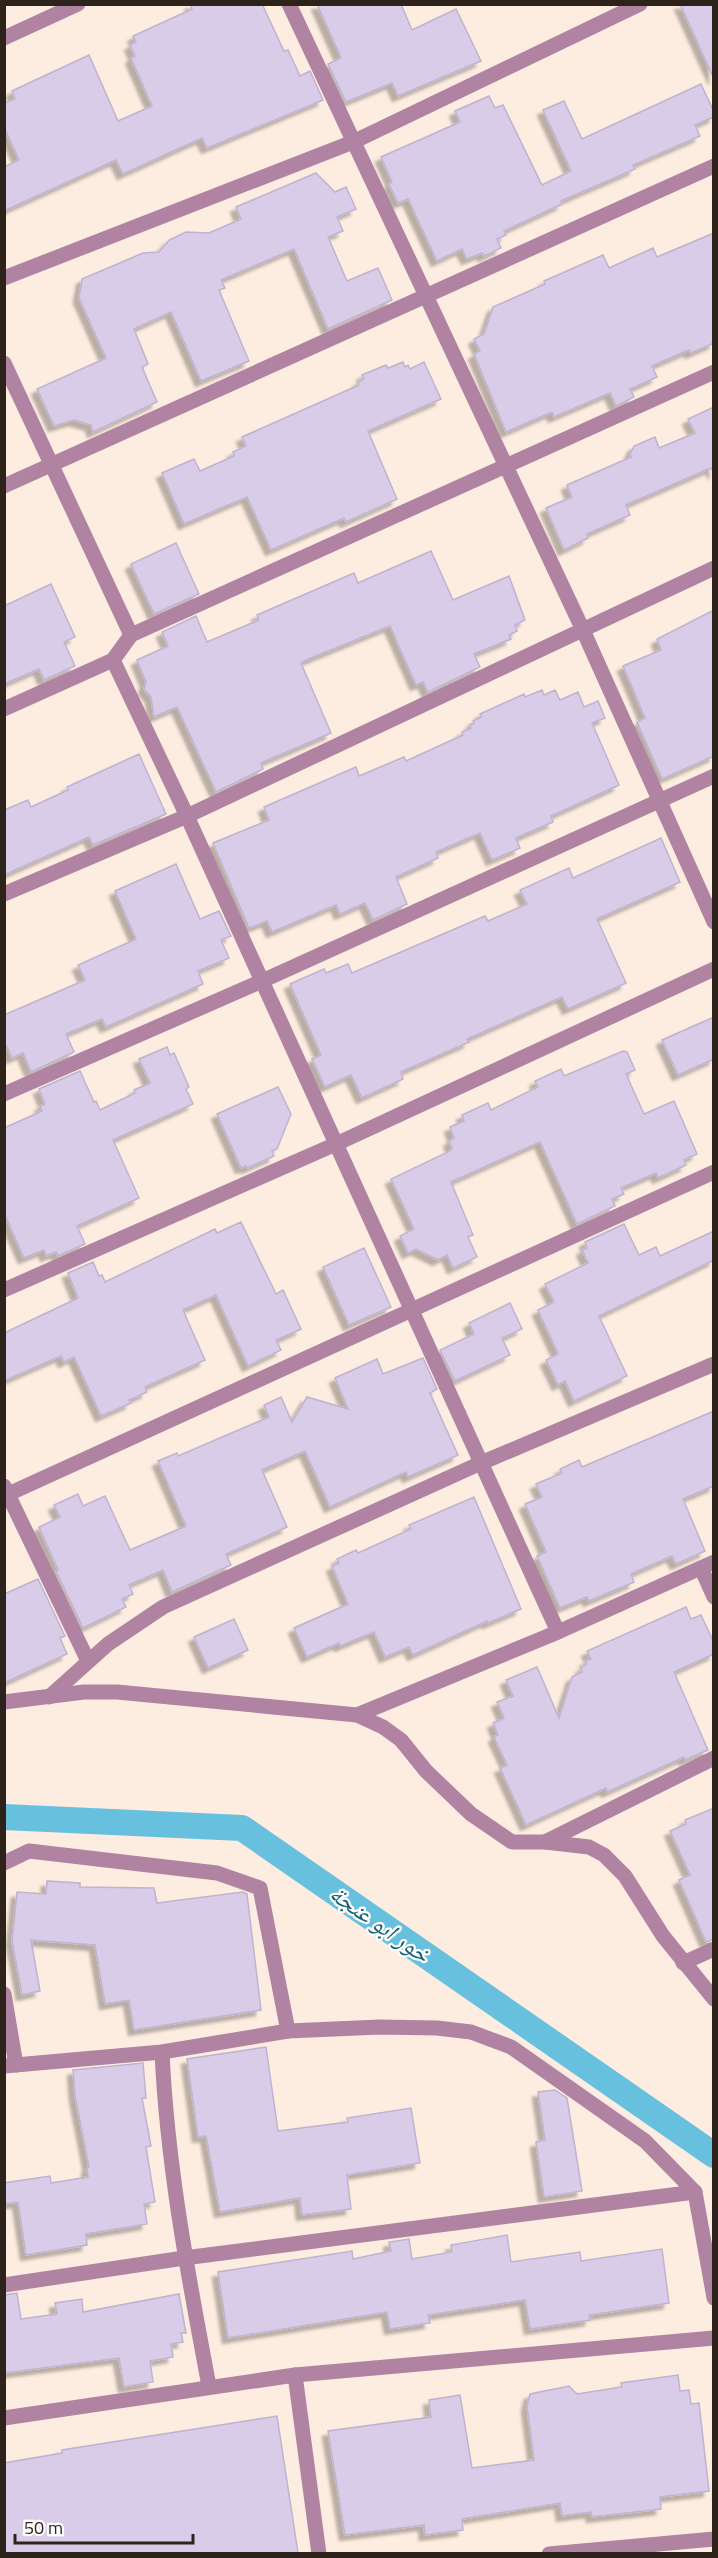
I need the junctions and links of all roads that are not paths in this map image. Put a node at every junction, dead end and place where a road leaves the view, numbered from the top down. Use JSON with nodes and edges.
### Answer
{"nodes":[{"id":1,"x":78,"y":4,"type":"edge"},
{"id":2,"x":289,"y":4,"type":"edge"},
{"id":3,"x":640,"y":4,"type":"edge"},
{"id":4,"x":4,"y":38,"type":"edge"},
{"id":5,"x":353,"y":142,"type":"junction"},
{"id":6,"x":714,"y":166,"type":"edge"},
{"id":7,"x":4,"y":278,"type":"edge"},
{"id":8,"x":426,"y":296,"type":"junction"},
{"id":9,"x":4,"y":363,"type":"edge"},
{"id":10,"x":714,"y":372,"type":"edge"},
{"id":11,"x":506,"y":465,"type":"junction"},
{"id":12,"x":51,"y":466,"type":"junction"},
{"id":13,"x":4,"y":486,"type":"edge"},
{"id":14,"x":714,"y":568,"type":"edge"},
{"id":15,"x":582,"y":628,"type":"junction"},
{"id":16,"x":131,"y":635,"type":"junction"},
{"id":17,"x":113,"y":660,"type":"junction"},
{"id":18,"x":4,"y":709,"type":"edge"},
{"id":19,"x":714,"y":777,"type":"edge"},
{"id":20,"x":659,"y":800,"type":"junction"},
{"id":21,"x":187,"y":816,"type":"junction"},
{"id":22,"x":4,"y":894,"type":"edge"},
{"id":23,"x":714,"y":922,"type":"edge"},
{"id":24,"x":714,"y":969,"type":"edge"},
{"id":25,"x":262,"y":981,"type":"junction"},
{"id":26,"x":4,"y":1094,"type":"edge"},
{"id":27,"x":336,"y":1144,"type":"junction"},
{"id":28,"x":714,"y":1172,"type":"edge"},
{"id":29,"x":4,"y":1290,"type":"edge"},
{"id":30,"x":411,"y":1310,"type":"junction"},
{"id":31,"x":714,"y":1364,"type":"edge"},
{"id":32,"x":482,"y":1463,"type":"junction"},
{"id":33,"x":6,"y":1492,"type":"edge"},
{"id":34,"x":707,"y":1565,"type":"edge"},
{"id":35,"x":714,"y":1597,"type":"edge"},
{"id":36,"x":558,"y":1632,"type":"junction"},
{"id":37,"x":88,"y":1661,"type":"junction"},
{"id":38,"x":49,"y":1697,"type":"junction"},
{"id":39,"x":4,"y":1702,"type":"edge"},
{"id":40,"x":357,"y":1716,"type":"junction"},
{"id":41,"x":714,"y":1758,"type":"edge"},
{"id":42,"x":545,"y":1842,"type":"junction"},
{"id":43,"x":4,"y":1863,"type":"edge"},
{"id":44,"x":714,"y":1950,"type":"edge"},
{"id":45,"x":683,"y":1963,"type":"junction"},
{"id":46,"x":4,"y":1994,"type":"edge"},
{"id":47,"x":714,"y":1999,"type":"edge"},
{"id":48,"x":288,"y":2031,"type":"junction"},
{"id":49,"x":162,"y":2052,"type":"junction"},
{"id":50,"x":10,"y":2066,"type":"edge"},
{"id":51,"x":695,"y":2192,"type":"junction"},
{"id":52,"x":184,"y":2258,"type":"junction"},
{"id":53,"x":4,"y":2285,"type":"edge"},
{"id":54,"x":714,"y":2298,"type":"edge"},
{"id":55,"x":714,"y":2338,"type":"edge"},
{"id":56,"x":295,"y":2375,"type":"junction"},
{"id":57,"x":209,"y":2386,"type":"junction"},
{"id":58,"x":4,"y":2418,"type":"edge"},
{"id":59,"x":714,"y":2539,"type":"edge"},
{"id":60,"x":320,"y":2553,"type":"edge"},
{"id":61,"x":549,"y":2553,"type":"edge"}],
"edges":[{"from":1,"to":4,"type":"street"},
{"from":2,"to":5,"type":"street"},
{"from":3,"to":5,"type":"street"},
{"from":5,"to":7,"type":"street"},
{"from":5,"to":8,"type":"street"},
{"from":6,"to":8,"type":"street"},
{"from":8,"to":11,"type":"street"},
{"from":8,"to":12,"type":"street"},
{"from":9,"to":12,"type":"street"},
{"from":10,"to":11,"type":"street"},
{"from":11,"to":15,"type":"street"},
{"from":11,"to":16,"type":"street"},
{"from":12,"to":13,"type":"street"},
{"from":12,"to":16,"type":"street"},
{"from":14,"to":15,"type":"street"},
{"from":15,"to":20,"type":"street"},
{"from":15,"to":21,"type":"street"},
{"from":16,"to":17,"type":"street"},
{"from":17,"to":18,"type":"street"},
{"from":17,"to":21,"type":"street"},
{"from":19,"to":20,"type":"street"},
{"from":20,"to":23,"type":"street"},
{"from":20,"to":25,"type":"street"},
{"from":21,"to":22,"type":"street"},
{"from":21,"to":25,"type":"street"},
{"from":24,"to":27,"type":"street"},
{"from":25,"to":26,"type":"street"},
{"from":25,"to":27,"type":"street"},
{"from":27,"to":29,"type":"street"},
{"from":27,"to":30,"type":"street"},
{"from":28,"to":30,"type":"street"},
{"from":30,"to":32,"type":"street"},
{"from":30,"to":33,"type":"street"},
{"from":31,"to":32,"type":"street"},
{"from":32,"to":36,"type":"street"},
{"from":32,"to":37,"type":"street"},
{"from":33,"to":37,"type":"street"},
{"from":34,"to":35,"type":"street"},
{"from":34,"to":36,"type":"street"},
{"from":36,"to":40,"type":"street"},
{"from":37,"to":38,"type":"street"},
{"from":38,"to":39,"type":"street"},
{"from":38,"to":40,"type":"street"},
{"from":40,"to":42,"type":"street"},
{"from":41,"to":42,"type":"street"},
{"from":42,"to":45,"type":"street"},
{"from":43,"to":48,"type":"street"},
{"from":44,"to":45,"type":"street"},
{"from":45,"to":47,"type":"street"},
{"from":46,"to":50,"type":"street"},
{"from":48,"to":49,"type":"street"},
{"from":48,"to":51,"type":"street"},
{"from":49,"to":50,"type":"street"},
{"from":49,"to":52,"type":"street"},
{"from":51,"to":52,"type":"street"},
{"from":51,"to":54,"type":"street"},
{"from":52,"to":53,"type":"street"},
{"from":52,"to":57,"type":"street"},
{"from":55,"to":56,"type":"street"},
{"from":56,"to":57,"type":"street"},
{"from":56,"to":60,"type":"street"},
{"from":57,"to":58,"type":"street"},
{"from":59,"to":61,"type":"street"}]}
